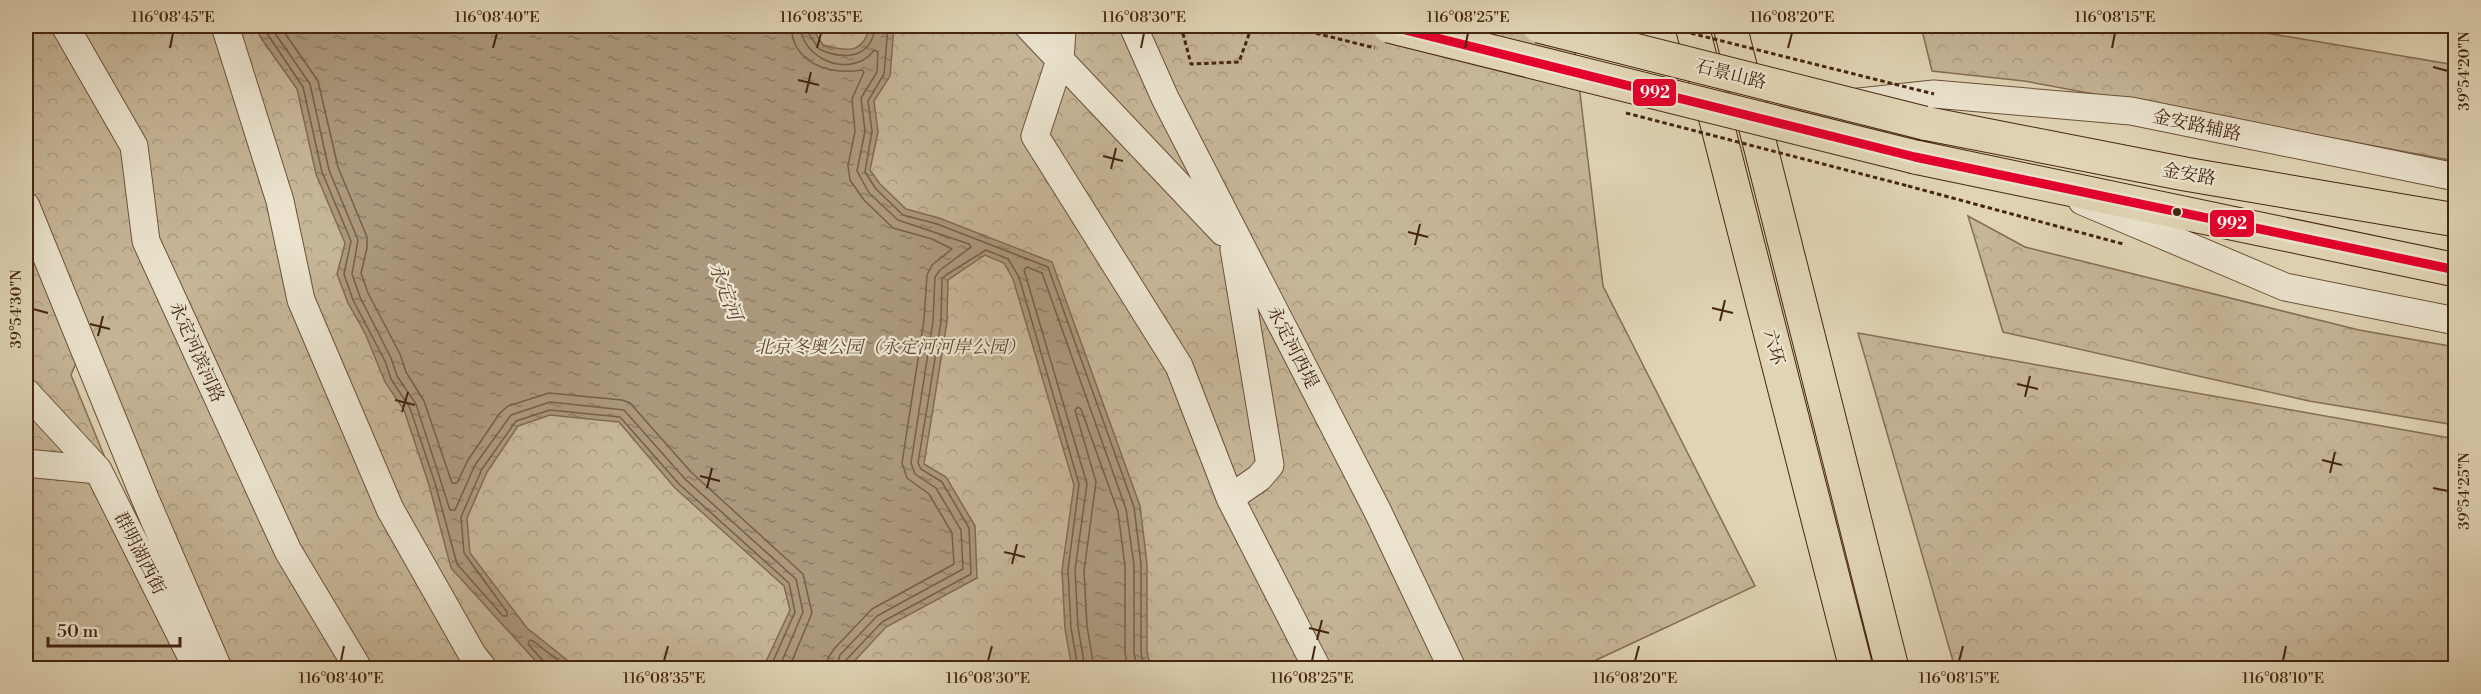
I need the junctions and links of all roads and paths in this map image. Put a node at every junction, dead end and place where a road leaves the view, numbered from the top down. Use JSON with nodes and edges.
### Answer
{"nodes":[{"id":1,"x":65,"y":26,"type":"edge"},
{"id":2,"x":225,"y":26,"type":"edge"},
{"id":3,"x":1028,"y":26,"type":"edge"},
{"id":4,"x":1060,"y":26,"type":"edge"},
{"id":5,"x":1133,"y":26,"type":"edge"},
{"id":6,"x":1181,"y":26,"type":"edge"},
{"id":7,"x":1252,"y":26,"type":"edge"},
{"id":8,"x":1389,"y":26,"type":"edge"},
{"id":9,"x":1539,"y":26,"type":"edge"},
{"id":10,"x":1662,"y":26,"type":"edge"},
{"id":11,"x":1692,"y":26,"type":"edge"},
{"id":12,"x":1730,"y":26,"type":"edge"},
{"id":13,"x":1060,"y":60,"type":"junction"},
{"id":14,"x":1929,"y":109,"type":"junction"},
{"id":15,"x":1912,"y":171,"type":"junction"},
{"id":16,"x":2456,"y":177,"type":"edge"},
{"id":17,"x":2037,"y":181,"type":"junction"},
{"id":18,"x":26,"y":206,"type":"edge"},
{"id":19,"x":2456,"y":220,"type":"edge"},
{"id":20,"x":1234,"y":239,"type":"junction"},
{"id":21,"x":2130,"y":246,"type":"dead end"},
{"id":22,"x":2456,"y":270,"type":"edge"},
{"id":23,"x":2456,"y":321,"type":"edge"},
{"id":24,"x":26,"y":392,"type":"edge"},
{"id":25,"x":26,"y":464,"type":"edge"},
{"id":26,"x":98,"y":470,"type":"junction"},
{"id":27,"x":1230,"y":498,"type":"junction"},
{"id":28,"x":197,"y":669,"type":"edge"},
{"id":29,"x":218,"y":669,"type":"edge"},
{"id":30,"x":358,"y":669,"type":"edge"},
{"id":31,"x":483,"y":669,"type":"edge"},
{"id":32,"x":1317,"y":669,"type":"edge"},
{"id":33,"x":1452,"y":669,"type":"edge"},
{"id":34,"x":1856,"y":669,"type":"edge"},
{"id":35,"x":1892,"y":669,"type":"edge"}],
"edges":[{"from":1,"to":30,"type":"street","name":"永定河滨河路"},
{"from":2,"to":31,"type":"street"},
{"from":3,"to":13,"type":"street"},
{"from":4,"to":13,"type":"street"},
{"from":5,"to":20,"type":"street","name":"永定河西堤"},
{"from":6,"to":7,"type":"path"},
{"from":8,"to":15,"type":"main road","name":"石景山路","bridge":true},
{"from":9,"to":14,"type":"main road","name":"石景山路","bridge":true},
{"from":10,"to":14,"type":"path","bridge":true},
{"from":11,"to":34,"type":"main road","name":"六环"},
{"from":12,"to":35,"type":"main road","name":"六环"},
{"from":13,"to":20,"type":"street"},
{"from":13,"to":27,"type":"street"},
{"from":14,"to":16,"type":"street","name":"金安路辅路"},
{"from":14,"to":19,"type":"main road","name":"金安路"},
{"from":15,"to":17,"type":"main road","name":"金安路"},
{"from":15,"to":21,"type":"path"},
{"from":17,"to":22,"type":"main road","name":"金安路"},
{"from":17,"to":23,"type":"street"},
{"from":18,"to":29,"type":"street"},
{"from":20,"to":27,"type":"street"},
{"from":20,"to":33,"type":"street","name":"永定河西堤"},
{"from":24,"to":26,"type":"street","name":"群明湖西街"},
{"from":25,"to":26,"type":"street"},
{"from":26,"to":28,"type":"street","name":"群明湖西街"},
{"from":27,"to":32,"type":"street"}]}
